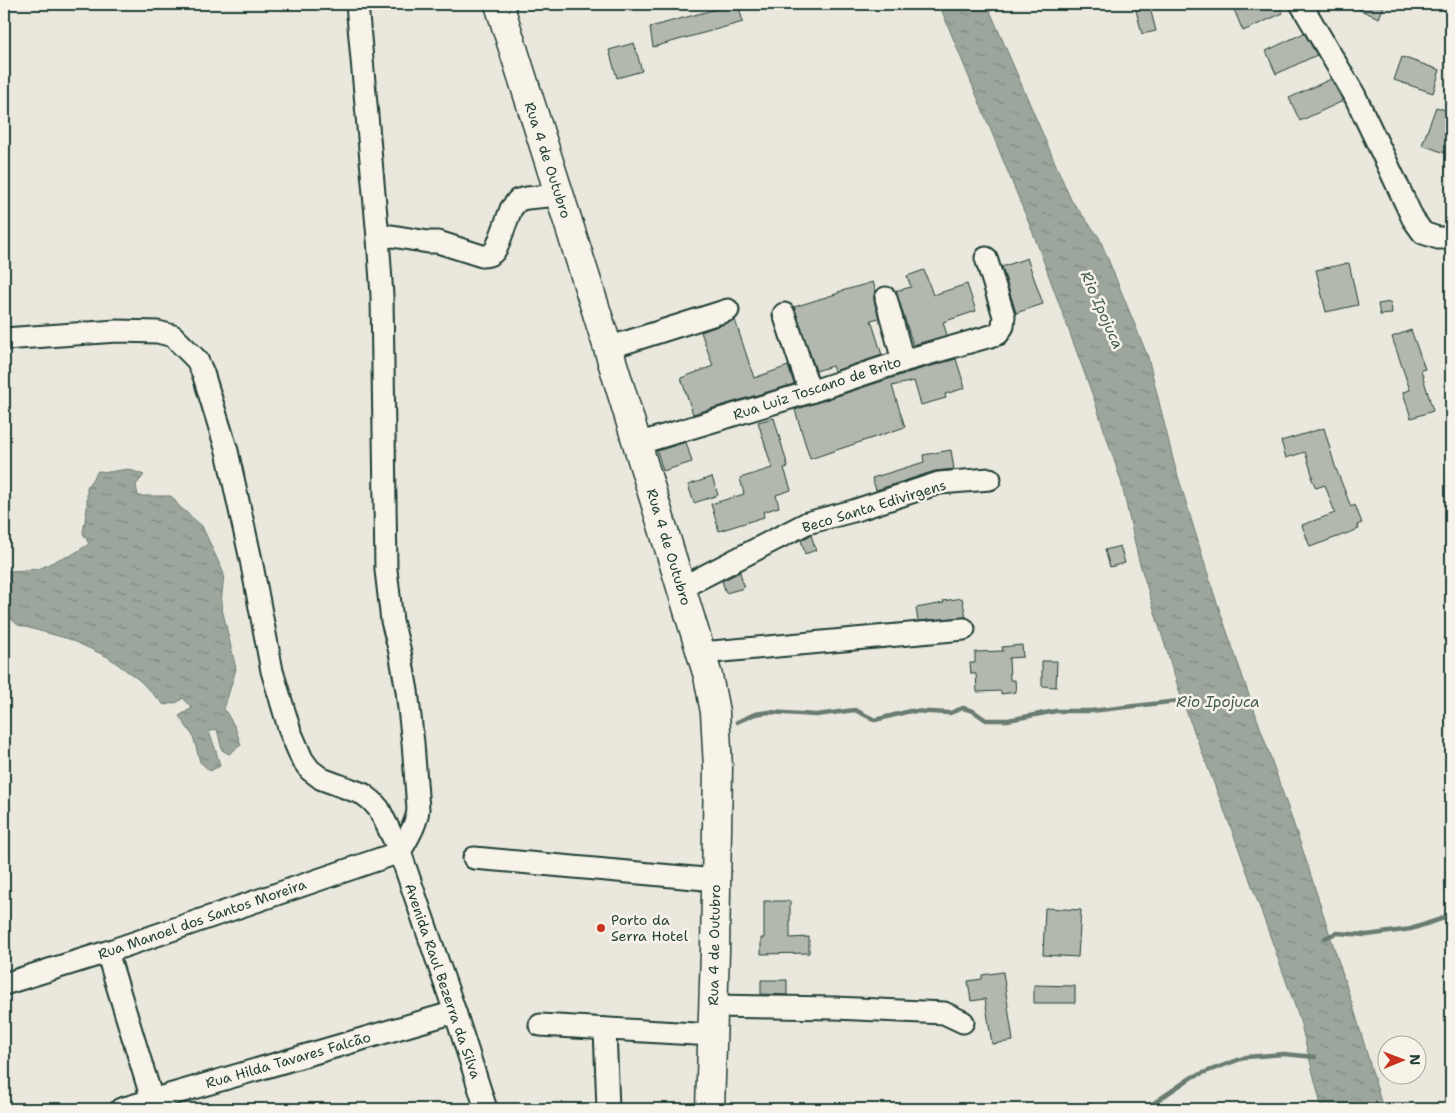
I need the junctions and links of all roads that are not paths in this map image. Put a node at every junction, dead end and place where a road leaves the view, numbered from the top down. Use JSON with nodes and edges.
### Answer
{"nodes":[{"id":1,"x":357,"y":4,"type":"edge"},
{"id":2,"x":499,"y":4,"type":"edge"},
{"id":3,"x":1300,"y":4,"type":"edge"},
{"id":4,"x":559,"y":195,"type":"junction"},
{"id":5,"x":378,"y":238,"type":"junction"},
{"id":6,"x":1451,"y":238,"type":"edge"},
{"id":7,"x":986,"y":258,"type":"dead end"},
{"id":8,"x":886,"y":298,"type":"dead end"},
{"id":9,"x":728,"y":310,"type":"dead end"},
{"id":10,"x":784,"y":314,"type":"dead end"},
{"id":11,"x":4,"y":339,"type":"edge"},
{"id":12,"x":608,"y":348,"type":"junction"},
{"id":13,"x":903,"y":361,"type":"junction"},
{"id":14,"x":810,"y":392,"type":"junction"},
{"id":15,"x":637,"y":444,"type":"junction"},
{"id":16,"x":990,"y":480,"type":"dead end"},
{"id":17,"x":681,"y":588,"type":"junction"},
{"id":18,"x":964,"y":629,"type":"dead end"},
{"id":19,"x":701,"y":653,"type":"junction"},
{"id":20,"x":400,"y":852,"type":"junction"},
{"id":21,"x":474,"y":858,"type":"dead end"},
{"id":22,"x":716,"y":880,"type":"junction"},
{"id":23,"x":107,"y":952,"type":"junction"},
{"id":24,"x":4,"y":984,"type":"edge"},
{"id":25,"x":713,"y":1006,"type":"junction"},
{"id":26,"x":455,"y":1012,"type":"junction"},
{"id":27,"x":962,"y":1022,"type":"dead end"},
{"id":28,"x":540,"y":1025,"type":"dead end"},
{"id":29,"x":604,"y":1029,"type":"junction"},
{"id":30,"x":712,"y":1035,"type":"junction"},
{"id":31,"x":154,"y":1104,"type":"edge"},
{"id":32,"x":121,"y":1109,"type":"edge"},
{"id":33,"x":486,"y":1109,"type":"edge"},
{"id":34,"x":608,"y":1109,"type":"edge"},
{"id":35,"x":710,"y":1109,"type":"edge"}],
"edges":[{"from":1,"to":5,"type":"street"},
{"from":2,"to":4,"type":"main road","name":"Rua 4 de Outubro"},
{"from":3,"to":6,"type":"street"},
{"from":4,"to":5,"type":"street"},
{"from":4,"to":12,"type":"main road","name":"Rua 4 de Outubro"},
{"from":5,"to":20,"type":"street"},
{"from":7,"to":13,"type":"street","name":"Rua Luiz Toscano de Brito"},
{"from":8,"to":13,"type":"street"},
{"from":9,"to":12,"type":"street"},
{"from":10,"to":14,"type":"street"},
{"from":11,"to":20,"type":"street","name":"Avenida Raul Bezerra da Silva"},
{"from":12,"to":15,"type":"main road","name":"Rua 4 de Outubro"},
{"from":13,"to":14,"type":"street","name":"Rua Luiz Toscano de Brito"},
{"from":14,"to":15,"type":"street","name":"Rua Luiz Toscano de Brito"},
{"from":15,"to":17,"type":"main road","name":"Rua 4 de Outubro"},
{"from":16,"to":17,"type":"street","name":"Beco Santa Edivirgens"},
{"from":17,"to":19,"type":"main road","name":"Rua 4 de Outubro"},
{"from":18,"to":19,"type":"street"},
{"from":19,"to":22,"type":"main road","name":"Rua 4 de Outubro"},
{"from":20,"to":23,"type":"street","name":"Rua Manoel dos Santos Moreira"},
{"from":20,"to":26,"type":"street","name":"Avenida Raul Bezerra da Silva"},
{"from":21,"to":22,"type":"street"},
{"from":22,"to":25,"type":"main road","name":"Rua 4 de Outubro"},
{"from":23,"to":24,"type":"street","name":"Rua Manoel dos Santos Moreira"},
{"from":23,"to":31,"type":"street"},
{"from":25,"to":27,"type":"street"},
{"from":25,"to":30,"type":"main road","name":"Rua 4 de Outubro"},
{"from":26,"to":31,"type":"street","name":"Rua Hilda Tavares Falcão"},
{"from":26,"to":33,"type":"street","name":"Avenida Raul Bezerra da Silva"},
{"from":28,"to":29,"type":"street"},
{"from":29,"to":30,"type":"street"},
{"from":29,"to":34,"type":"street"},
{"from":30,"to":35,"type":"main road","name":"Rua 4 de Outubro"},
{"from":31,"to":32,"type":"street","name":"Rua Hilda Tavares Falcão"}]}
